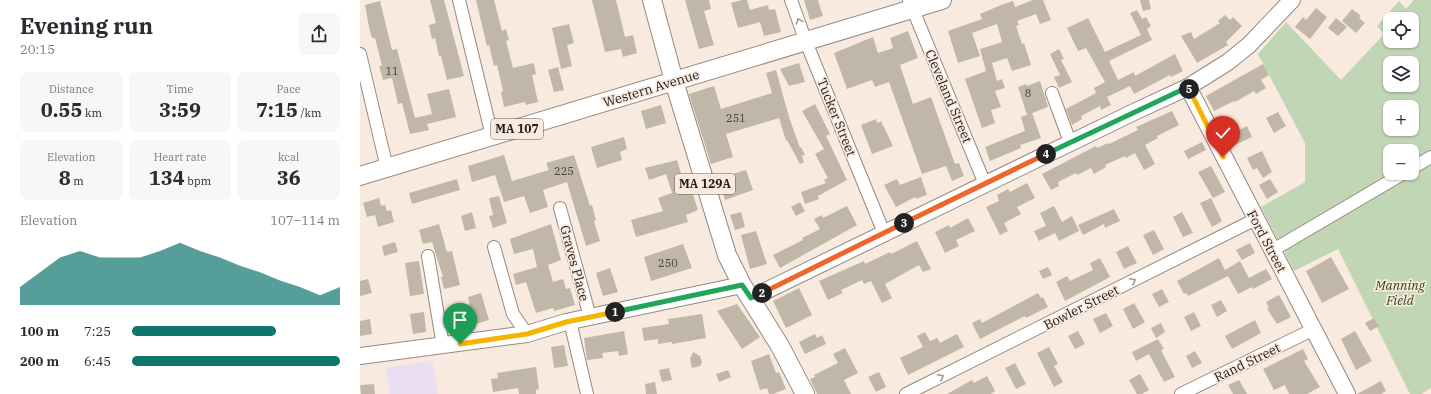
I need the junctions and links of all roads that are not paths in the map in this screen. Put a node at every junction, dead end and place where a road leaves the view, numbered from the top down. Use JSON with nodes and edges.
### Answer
{"nodes":[{"id":1,"x":460,"y":0,"type":"edge"},
{"id":2,"x":652,"y":0,"type":"edge"},
{"id":3,"x":791,"y":0,"type":"edge"},
{"id":4,"x":942,"y":0,"type":"edge"},
{"id":5,"x":1292,"y":0,"type":"edge"},
{"id":6,"x":911,"y":5,"type":"edge"},
{"id":7,"x":806,"y":42,"type":"junction"},
{"id":8,"x":360,"y":54,"type":"edge"},
{"id":9,"x":674,"y":81,"type":"junction"},
{"id":10,"x":1188,"y":87,"type":"junction"},
{"id":11,"x":1052,"y":93,"type":"dead end"},
{"id":12,"x":492,"y":136,"type":"junction"},
{"id":13,"x":1070,"y":142,"type":"junction"},
{"id":14,"x":1431,"y":157,"type":"edge"},
{"id":15,"x":1419,"y":164,"type":"edge"},
{"id":16,"x":387,"y":168,"type":"junction"},
{"id":17,"x":360,"y":176,"type":"edge"},
{"id":18,"x":1392,"y":180,"type":"edge"},
{"id":19,"x":985,"y":184,"type":"junction"},
{"id":20,"x":560,"y":208,"type":"dead end"},
{"id":21,"x":1256,"y":220,"type":"junction"},
{"id":22,"x":884,"y":233,"type":"junction"},
{"id":23,"x":494,"y":247,"type":"dead end"},
{"id":24,"x":1272,"y":250,"type":"junction"},
{"id":25,"x":428,"y":256,"type":"dead end"},
{"id":26,"x":746,"y":292,"type":"junction"},
{"id":27,"x":590,"y":317,"type":"junction"},
{"id":28,"x":570,"y":322,"type":"junction"},
{"id":29,"x":1314,"y":329,"type":"junction"},
{"id":30,"x":527,"y":334,"type":"junction"},
{"id":31,"x":443,"y":346,"type":"junction"},
{"id":32,"x":360,"y":356,"type":"edge"},
{"id":33,"x":586,"y":394,"type":"edge"},
{"id":34,"x":805,"y":394,"type":"edge"},
{"id":35,"x":906,"y":394,"type":"edge"},
{"id":36,"x":1181,"y":394,"type":"edge"},
{"id":37,"x":1347,"y":394,"type":"edge"}],
"edges":[{"from":1,"to":12,"type":"street"},
{"from":2,"to":9,"type":"main road"},
{"from":7,"to":3,"type":"street","name":"Tucker Street","one_way":true},
{"from":4,"to":6,"type":"main road","name":"Western Avenue","number":"MA 107"},
{"from":5,"to":10,"type":"street"},
{"from":6,"to":7,"type":"main road","name":"Western Avenue","number":"MA 107"},
{"from":6,"to":19,"type":"street","name":"Cleveland Street"},
{"from":7,"to":9,"type":"main road","name":"Western Avenue","number":"MA 107"},
{"from":7,"to":22,"type":"street","name":"Tucker Street"},
{"from":8,"to":16,"type":"street"},
{"from":9,"to":12,"type":"main road","name":"Western Avenue","number":"MA 107"},
{"from":9,"to":26,"type":"main road","number":"MA 129A"},
{"from":10,"to":13,"type":"street"},
{"from":10,"to":21,"type":"street","name":"Ford Street"},
{"from":11,"to":13,"type":"street"},
{"from":12,"to":16,"type":"main road","name":"Western Avenue","number":"MA 107"},
{"from":13,"to":19,"type":"street"},
{"from":14,"to":15,"type":"street"},
{"from":16,"to":17,"type":"main road","name":"Western Avenue","number":"MA 107"},
{"from":18,"to":24,"type":"street"},
{"from":19,"to":22,"type":"street"},
{"from":20,"to":27,"type":"street","name":"Graves Place"},
{"from":21,"to":24,"type":"street","name":"Ford Street"},
{"from":35,"to":21,"type":"street","name":"Bowler Street","one_way":true},
{"from":22,"to":26,"type":"street"},
{"from":23,"to":30,"type":"street"},
{"from":24,"to":29,"type":"street","name":"Ford Street"},
{"from":25,"to":31,"type":"street"},
{"from":26,"to":27,"type":"street"},
{"from":26,"to":34,"type":"main road","number":"MA 129A"},
{"from":27,"to":28,"type":"street"},
{"from":28,"to":30,"type":"street"},
{"from":28,"to":33,"type":"street"},
{"from":29,"to":36,"type":"street","name":"Rand Street"},
{"from":29,"to":37,"type":"street","name":"Ford Street"},
{"from":30,"to":31,"type":"street"},
{"from":31,"to":32,"type":"street"}]}
